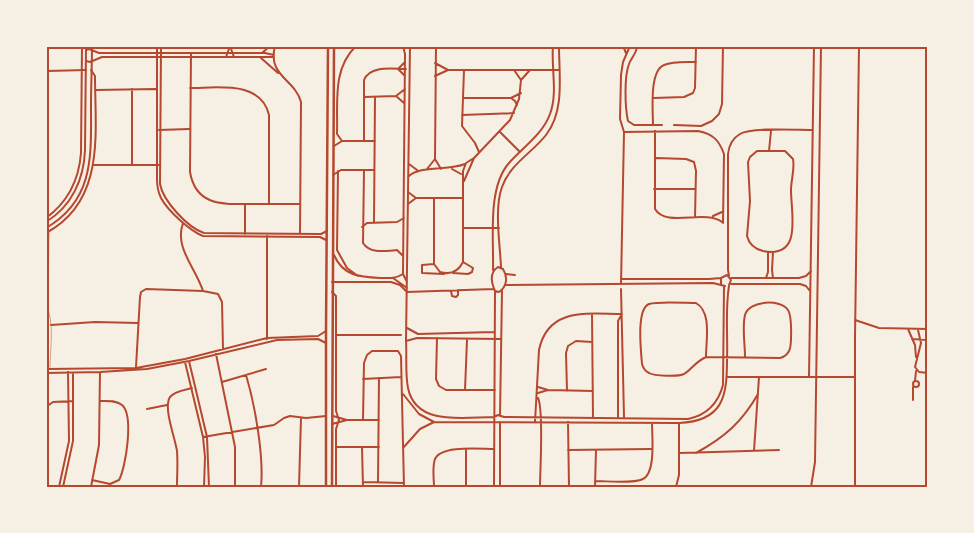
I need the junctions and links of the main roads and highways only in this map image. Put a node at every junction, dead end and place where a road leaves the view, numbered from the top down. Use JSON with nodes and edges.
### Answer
{"nodes":[{"id":1,"x":328,"y":46,"type":"edge"},
{"id":2,"x":334,"y":47,"type":"edge"},
{"id":3,"x":328,"y":98,"type":"junction"},
{"id":4,"x":334,"y":98,"type":"junction"},
{"id":5,"x":328,"y":109,"type":"junction"},
{"id":6,"x":334,"y":109,"type":"junction"},
{"id":7,"x":332,"y":472,"type":"junction"},
{"id":8,"x":326,"y":473,"type":"junction"},
{"id":9,"x":326,"y":481,"type":"junction"},
{"id":10,"x":332,"y":481,"type":"junction"},
{"id":11,"x":326,"y":487,"type":"edge"},
{"id":12,"x":332,"y":487,"type":"edge"}],
"edges":[{"from":1,"to":3,"type":"main road"},
{"from":2,"to":4,"type":"main road"},
{"from":3,"to":4,"type":"main road"},
{"from":3,"to":5,"type":"main road"},
{"from":4,"to":6,"type":"main road"},
{"from":5,"to":6,"type":"main road"},
{"from":5,"to":8,"type":"main road"},
{"from":6,"to":7,"type":"main road"},
{"from":7,"to":8,"type":"main road"},
{"from":7,"to":10,"type":"main road"},
{"from":8,"to":9,"type":"main road"},
{"from":9,"to":10,"type":"main road"},
{"from":9,"to":11,"type":"main road"},
{"from":10,"to":12,"type":"main road"}]}
